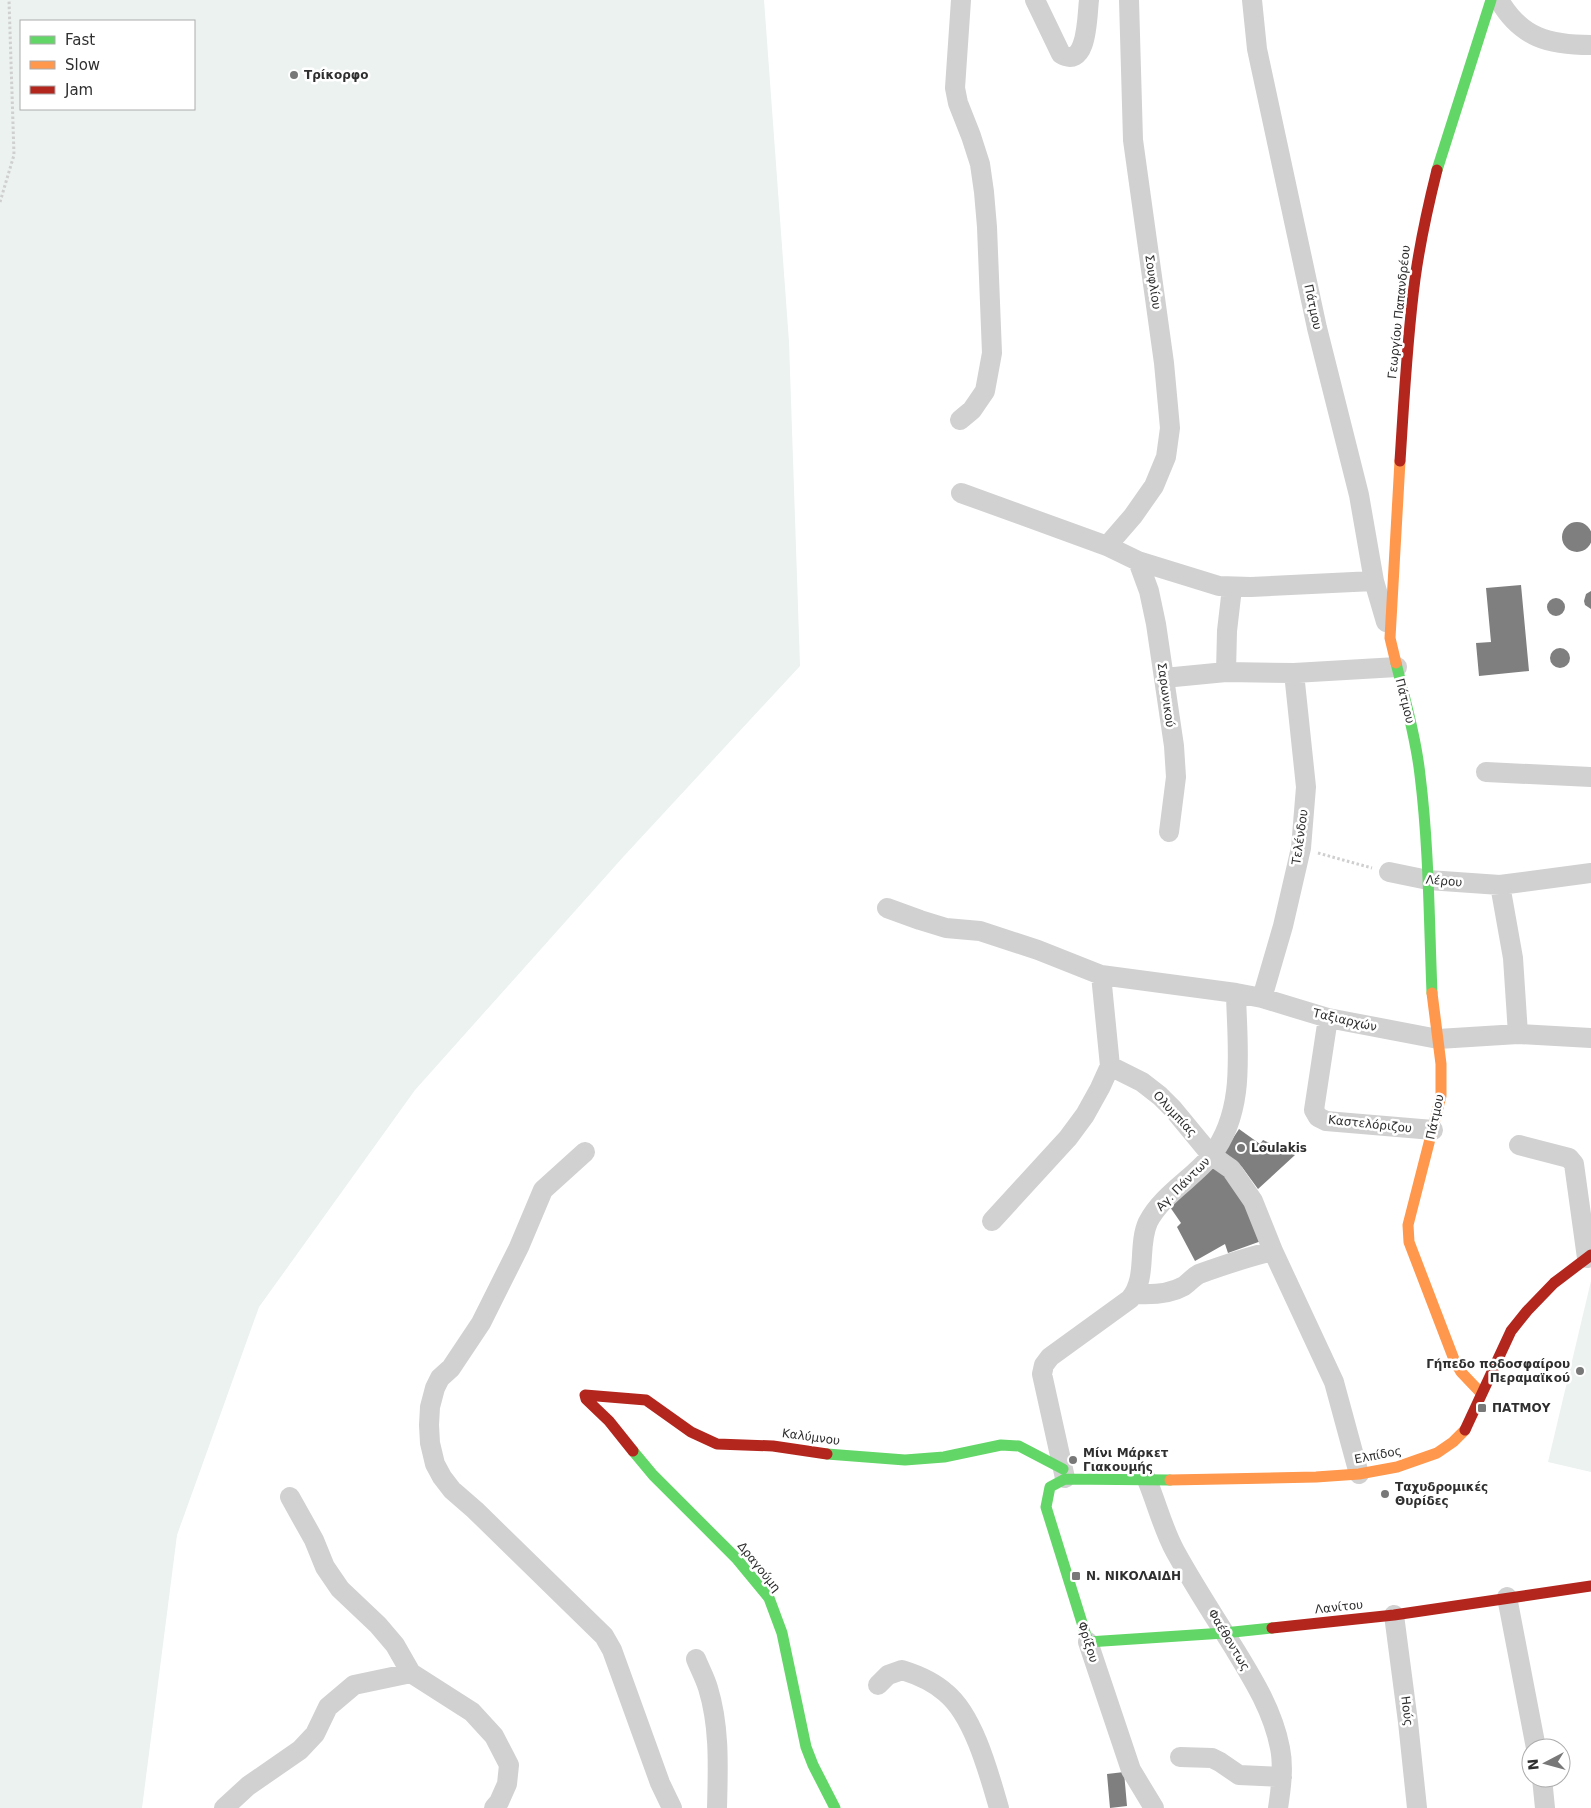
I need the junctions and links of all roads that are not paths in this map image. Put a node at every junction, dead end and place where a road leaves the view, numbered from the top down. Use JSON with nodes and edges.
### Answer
{"nodes":[{"id":1,"x":961,"y":0,"type":"edge"},
{"id":2,"x":1035,"y":0,"type":"edge"},
{"id":3,"x":1089,"y":0,"type":"edge"},
{"id":4,"x":1129,"y":0,"type":"edge"},
{"id":5,"x":1252,"y":0,"type":"edge"},
{"id":6,"x":1492,"y":0,"type":"edge"},
{"id":7,"x":1499,"y":0,"type":"edge"},
{"id":8,"x":1591,"y":45,"type":"edge"},
{"id":9,"x":960,"y":420,"type":"dead end"},
{"id":10,"x":961,"y":493,"type":"dead end"},
{"id":11,"x":1108,"y":546,"type":"junction"},
{"id":12,"x":1138,"y":561,"type":"junction"},
{"id":13,"x":1374,"y":581,"type":"junction"},
{"id":14,"x":1232,"y":588,"type":"junction"},
{"id":15,"x":1390,"y":638,"type":"junction"},
{"id":16,"x":1397,"y":668,"type":"junction"},
{"id":17,"x":1226,"y":672,"type":"junction"},
{"id":18,"x":1294,"y":672,"type":"junction"},
{"id":19,"x":1164,"y":678,"type":"junction"},
{"id":20,"x":1486,"y":772,"type":"dead end"},
{"id":21,"x":1591,"y":777,"type":"edge"},
{"id":22,"x":1169,"y":832,"type":"dead end"},
{"id":23,"x":1389,"y":872,"type":"road end"},
{"id":24,"x":1591,"y":874,"type":"edge"},
{"id":25,"x":1428,"y":880,"type":"junction"},
{"id":26,"x":1500,"y":885,"type":"junction"},
{"id":27,"x":887,"y":908,"type":"dead end"},
{"id":28,"x":1101,"y":975,"type":"junction"},
{"id":29,"x":1236,"y":993,"type":"junction"},
{"id":30,"x":1262,"y":998,"type":"junction"},
{"id":31,"x":1328,"y":1018,"type":"junction"},
{"id":32,"x":1518,"y":1034,"type":"junction"},
{"id":33,"x":1591,"y":1038,"type":"edge"},
{"id":34,"x":1438,"y":1039,"type":"junction"},
{"id":35,"x":1110,"y":1066,"type":"junction"},
{"id":36,"x":1433,"y":1130,"type":"junction"},
{"id":37,"x":1519,"y":1144,"type":"dead end"},
{"id":38,"x":585,"y":1152,"type":"dead end"},
{"id":39,"x":1212,"y":1155,"type":"junction"},
{"id":40,"x":992,"y":1221,"type":"dead end"},
{"id":41,"x":1273,"y":1251,"type":"junction"},
{"id":42,"x":1589,"y":1257,"type":"edge"},
{"id":43,"x":1135,"y":1294,"type":"junction"},
{"id":44,"x":1481,"y":1393,"type":"junction"},
{"id":45,"x":599,"y":1413,"type":"joint"},
{"id":46,"x":1064,"y":1474,"type":"junction"},
{"id":47,"x":1359,"y":1474,"type":"junction"},
{"id":48,"x":1147,"y":1480,"type":"junction"},
{"id":49,"x":290,"y":1498,"type":"dead end"},
{"id":50,"x":1591,"y":1586,"type":"edge"},
{"id":51,"x":1507,"y":1597,"type":"junction"},
{"id":52,"x":1394,"y":1615,"type":"junction"},
{"id":53,"x":1224,"y":1633,"type":"junction"},
{"id":54,"x":1088,"y":1642,"type":"junction"},
{"id":55,"x":696,"y":1659,"type":"dead end"},
{"id":56,"x":411,"y":1672,"type":"junction"},
{"id":57,"x":878,"y":1685,"type":"dead end"},
{"id":58,"x":1534,"y":1738,"type":"edge"},
{"id":59,"x":1180,"y":1757,"type":"dead end"},
{"id":60,"x":1282,"y":1777,"type":"junction"},
{"id":61,"x":1543,"y":1788,"type":"edge"},
{"id":62,"x":224,"y":1808,"type":"edge"},
{"id":63,"x":494,"y":1808,"type":"edge"},
{"id":64,"x":672,"y":1808,"type":"edge"},
{"id":65,"x":716,"y":1808,"type":"edge"},
{"id":66,"x":834,"y":1808,"type":"edge"},
{"id":67,"x":999,"y":1808,"type":"edge"},
{"id":68,"x":1154,"y":1808,"type":"edge"},
{"id":69,"x":1278,"y":1808,"type":"edge"},
{"id":70,"x":1417,"y":1808,"type":"edge"},
{"id":71,"x":1545,"y":1808,"type":"edge"}],
"edges":[{"from":1,"to":9,"type":"street"},
{"from":2,"to":3,"type":"street"},
{"from":4,"to":11,"type":"street","name":"Σουφλίου"},
{"from":5,"to":13,"type":"street","name":"Πάτμου"},
{"from":6,"to":15,"type":"street","name":"Γεωργίου Παπανδρέου"},
{"from":7,"to":8,"type":"street"},
{"from":10,"to":11,"type":"street"},
{"from":11,"to":12,"type":"street"},
{"from":12,"to":14,"type":"street"},
{"from":12,"to":19,"type":"street","name":"Σαρωνικού"},
{"from":13,"to":14,"type":"street"},
{"from":13,"to":15,"type":"street","name":"Πάτμου"},
{"from":14,"to":17,"type":"street"},
{"from":15,"to":16,"type":"street","name":"Πάτμου"},
{"from":16,"to":18,"type":"street"},
{"from":16,"to":25,"type":"street","name":"Πάτμου"},
{"from":17,"to":18,"type":"street"},
{"from":17,"to":19,"type":"street"},
{"from":18,"to":30,"type":"street","name":"Τελένδου"},
{"from":19,"to":22,"type":"street","name":"Σαρωνικού"},
{"from":20,"to":21,"type":"street"},
{"from":23,"to":25,"type":"street","name":"Λέρου"},
{"from":24,"to":26,"type":"street","name":"Λέρου"},
{"from":25,"to":26,"type":"street","name":"Λέρου"},
{"from":25,"to":34,"type":"street","name":"Πάτμου"},
{"from":26,"to":32,"type":"street"},
{"from":27,"to":28,"type":"street","name":"Ταξιαρχών"},
{"from":28,"to":29,"type":"street","name":"Ταξιαρχών"},
{"from":28,"to":35,"type":"street"},
{"from":29,"to":30,"type":"street","name":"Ταξιαρχών"},
{"from":29,"to":39,"type":"street","name":"Αγ. Πάντων"},
{"from":30,"to":31,"type":"street","name":"Ταξιαρχών"},
{"from":31,"to":34,"type":"street","name":"Ταξιαρχών"},
{"from":31,"to":36,"type":"street","name":"Καστελόριζου"},
{"from":32,"to":33,"type":"street","name":"Ταξιαρχών"},
{"from":32,"to":34,"type":"street","name":"Ταξιαρχών"},
{"from":34,"to":36,"type":"street","name":"Πάτμου"},
{"from":35,"to":39,"type":"street","name":"Ολυμπίας"},
{"from":35,"to":40,"type":"street"},
{"from":36,"to":44,"type":"street","name":"Πάτμου"},
{"from":37,"to":42,"type":"street"},
{"from":38,"to":64,"type":"street"},
{"from":39,"to":41,"type":"street","name":"Ολυμπίας"},
{"from":39,"to":43,"type":"street","name":"Αγ. Πάντων"},
{"from":41,"to":43,"type":"street"},
{"from":41,"to":47,"type":"street","name":"Ολυμπίας"},
{"from":42,"to":44,"type":"street","name":"Ελπίδος"},
{"from":43,"to":46,"type":"street"},
{"from":44,"to":47,"type":"street","name":"Ελπίδος"},
{"from":45,"to":46,"type":"street","name":"Καλύμνου"},
{"from":45,"to":66,"type":"street","name":"Δραγούμη"},
{"from":46,"to":48,"type":"street","name":"Ελπίδος"},
{"from":46,"to":54,"type":"street","name":"Φρίξου"},
{"from":47,"to":48,"type":"street","name":"Ελπίδος"},
{"from":48,"to":53,"type":"street","name":"Φαέθοντως"},
{"from":49,"to":56,"type":"street"},
{"from":50,"to":51,"type":"street","name":"Λανίτου"},
{"from":51,"to":52,"type":"street","name":"Λανίτου"},
{"from":51,"to":58,"type":"street"},
{"from":52,"to":53,"type":"street","name":"Λανίτου"},
{"from":52,"to":70,"type":"street","name":"Ηούς"},
{"from":53,"to":54,"type":"street","name":"Λανίτου"},
{"from":53,"to":60,"type":"street","name":"Φαέθοντως"},
{"from":54,"to":68,"type":"street","name":"Φρίξου"},
{"from":55,"to":65,"type":"street"},
{"from":56,"to":62,"type":"street"},
{"from":56,"to":63,"type":"street"},
{"from":57,"to":67,"type":"street"},
{"from":59,"to":60,"type":"street"},
{"from":60,"to":69,"type":"street","name":"Φαέθοντως"},
{"from":61,"to":71,"type":"street"}]}
